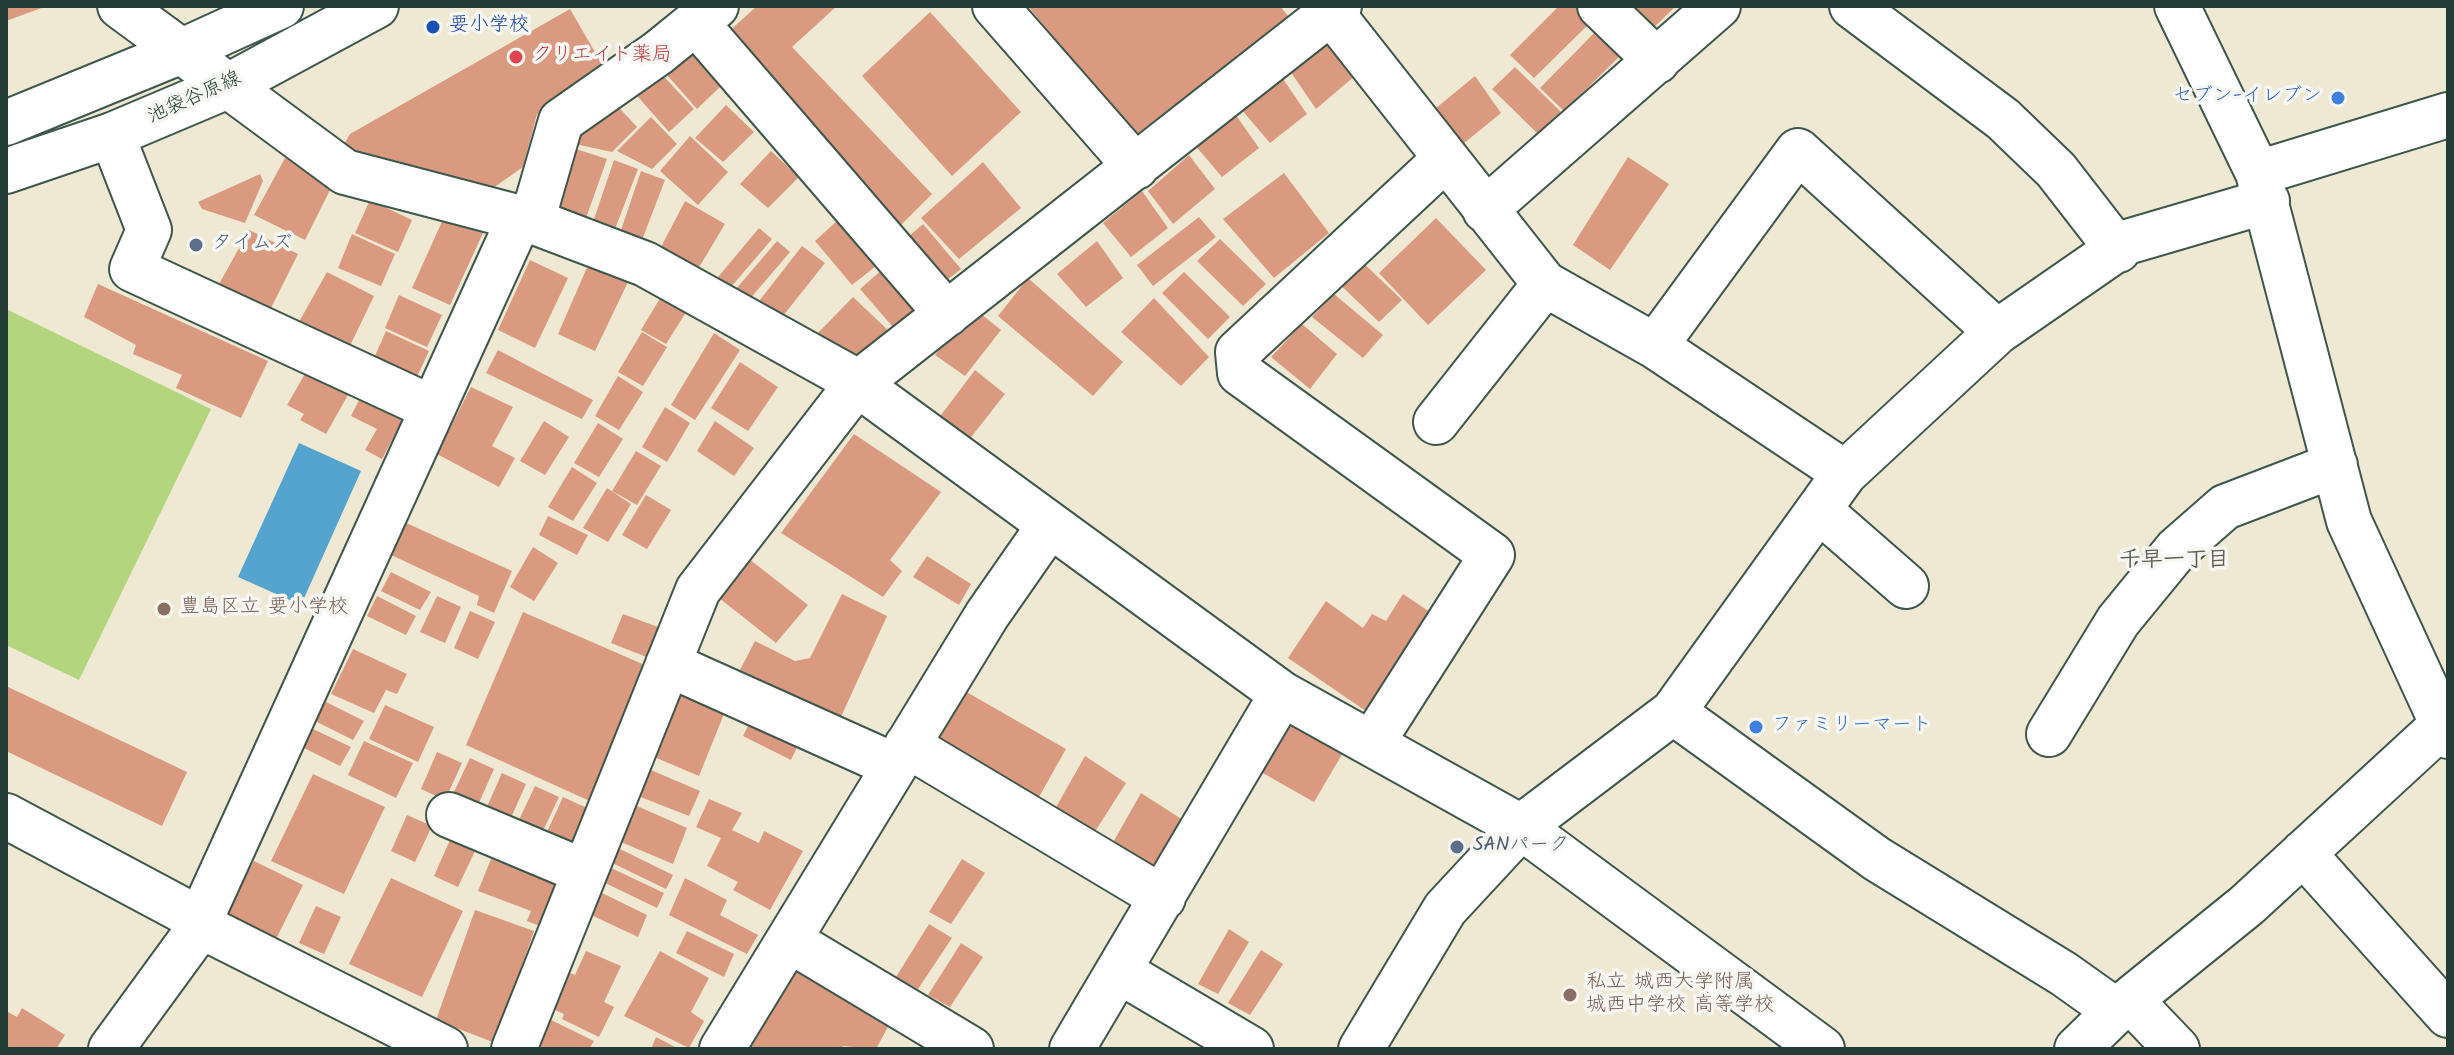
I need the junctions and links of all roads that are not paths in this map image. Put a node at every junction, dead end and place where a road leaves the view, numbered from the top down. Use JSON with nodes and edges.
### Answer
{"nodes":[{"id":1,"x":281,"y":6,"type":"edge"},
{"id":2,"x":376,"y":6,"type":"edge"},
{"id":3,"x":995,"y":6,"type":"edge"},
{"id":4,"x":1600,"y":6,"type":"edge"},
{"id":5,"x":1718,"y":6,"type":"edge"},
{"id":6,"x":1852,"y":6,"type":"edge"},
{"id":7,"x":2177,"y":6,"type":"edge"},
{"id":8,"x":1332,"y":8,"type":"edge"},
{"id":9,"x":140,"y":10,"type":"edge"},
{"id":10,"x":706,"y":15,"type":"edge"},
{"id":11,"x":182,"y":51,"type":"junction"},
{"id":12,"x":1657,"y":61,"type":"junction"},
{"id":13,"x":228,"y":86,"type":"junction"},
{"id":14,"x":2448,"y":115,"type":"edge"},
{"id":15,"x":12,"y":116,"type":"edge"},
{"id":16,"x":112,"y":135,"type":"junction"},
{"id":17,"x":1444,"y":160,"type":"junction"},
{"id":18,"x":1136,"y":167,"type":"junction"},
{"id":19,"x":6,"y":171,"type":"edge"},
{"id":20,"x":2263,"y":187,"type":"junction"},
{"id":21,"x":1485,"y":210,"type":"junction"},
{"id":22,"x":526,"y":219,"type":"junction"},
{"id":23,"x":2118,"y":250,"type":"junction"},
{"id":24,"x":1545,"y":284,"type":"junction"},
{"id":25,"x":947,"y":314,"type":"junction"},
{"id":26,"x":1997,"y":332,"type":"junction"},
{"id":27,"x":1655,"y":346,"type":"junction"},
{"id":28,"x":857,"y":384,"type":"junction"},
{"id":29,"x":432,"y":408,"type":"junction"},
{"id":30,"x":1436,"y":422,"type":"dead end"},
{"id":31,"x":2335,"y":465,"type":"junction"},
{"id":32,"x":1845,"y":473,"type":"junction"},
{"id":33,"x":1819,"y":510,"type":"junction"},
{"id":34,"x":1049,"y":526,"type":"junction"},
{"id":35,"x":1906,"y":586,"type":"dead end"},
{"id":36,"x":668,"y":664,"type":"junction"},
{"id":37,"x":1282,"y":694,"type":"junction"},
{"id":38,"x":1673,"y":712,"type":"junction"},
{"id":39,"x":2445,"y":727,"type":"edge"},
{"id":40,"x":2049,"y":734,"type":"dead end"},
{"id":41,"x":1372,"y":743,"type":"junction"},
{"id":42,"x":901,"y":756,"type":"junction"},
{"id":43,"x":449,"y":815,"type":"dead end"},
{"id":44,"x":6,"y":816,"type":"edge"},
{"id":45,"x":1521,"y":827,"type":"junction"},
{"id":46,"x":2303,"y":853,"type":"junction"},
{"id":47,"x":585,"y":872,"type":"junction"},
{"id":48,"x":1163,"y":898,"type":"junction"},
{"id":49,"x":199,"y":919,"type":"junction"},
{"id":50,"x":789,"y":940,"type":"junction"},
{"id":51,"x":1119,"y":971,"type":"junction"},
{"id":52,"x":2123,"y":1005,"type":"junction"},
{"id":53,"x":2448,"y":1015,"type":"edge"},
{"id":54,"x":111,"y":1049,"type":"edge"},
{"id":55,"x":445,"y":1049,"type":"edge"},
{"id":56,"x":514,"y":1049,"type":"edge"},
{"id":57,"x":722,"y":1049,"type":"edge"},
{"id":58,"x":971,"y":1049,"type":"edge"},
{"id":59,"x":1072,"y":1049,"type":"edge"},
{"id":60,"x":1251,"y":1049,"type":"edge"},
{"id":61,"x":1361,"y":1049,"type":"edge"},
{"id":62,"x":1822,"y":1049,"type":"edge"},
{"id":63,"x":2077,"y":1049,"type":"edge"},
{"id":64,"x":2177,"y":1049,"type":"edge"}],
"edges":[{"from":1,"to":11,"type":"street"},
{"from":2,"to":13,"type":"street","name":"池袋谷原線"},
{"from":3,"to":18,"type":"street"},
{"from":4,"to":12,"type":"street"},
{"from":5,"to":12,"type":"street"},
{"from":6,"to":23,"type":"street"},
{"from":7,"to":20,"type":"street"},
{"from":8,"to":17,"type":"street"},
{"from":8,"to":18,"type":"street"},
{"from":9,"to":11,"type":"street"},
{"from":10,"to":22,"type":"street"},
{"from":10,"to":25,"type":"street"},
{"from":11,"to":13,"type":"street"},
{"from":11,"to":15,"type":"street"},
{"from":12,"to":21,"type":"street"},
{"from":13,"to":16,"type":"street","name":"池袋谷原線"},
{"from":13,"to":22,"type":"street"},
{"from":14,"to":20,"type":"street"},
{"from":16,"to":19,"type":"street","name":"池袋谷原線"},
{"from":16,"to":29,"type":"street"},
{"from":17,"to":21,"type":"street"},
{"from":17,"to":41,"type":"street"},
{"from":18,"to":25,"type":"street"},
{"from":20,"to":23,"type":"street"},
{"from":20,"to":31,"type":"street"},
{"from":21,"to":24,"type":"street"},
{"from":22,"to":28,"type":"street"},
{"from":22,"to":29,"type":"street"},
{"from":23,"to":26,"type":"street"},
{"from":24,"to":27,"type":"street"},
{"from":24,"to":30,"type":"street"},
{"from":25,"to":28,"type":"street"},
{"from":26,"to":27,"type":"street"},
{"from":26,"to":32,"type":"street"},
{"from":27,"to":32,"type":"street"},
{"from":28,"to":34,"type":"street"},
{"from":28,"to":36,"type":"street"},
{"from":29,"to":49,"type":"street"},
{"from":31,"to":39,"type":"street"},
{"from":31,"to":40,"type":"street"},
{"from":32,"to":33,"type":"street"},
{"from":33,"to":35,"type":"street"},
{"from":33,"to":38,"type":"street"},
{"from":34,"to":37,"type":"street"},
{"from":34,"to":42,"type":"street"},
{"from":36,"to":42,"type":"street"},
{"from":36,"to":47,"type":"street"},
{"from":37,"to":41,"type":"street"},
{"from":37,"to":48,"type":"street"},
{"from":38,"to":45,"type":"street"},
{"from":38,"to":52,"type":"street"},
{"from":39,"to":46,"type":"street"},
{"from":41,"to":45,"type":"street"},
{"from":42,"to":48,"type":"street"},
{"from":42,"to":50,"type":"street"},
{"from":43,"to":47,"type":"street"},
{"from":44,"to":49,"type":"street"},
{"from":45,"to":61,"type":"street"},
{"from":45,"to":62,"type":"street"},
{"from":46,"to":52,"type":"street"},
{"from":46,"to":53,"type":"street"},
{"from":47,"to":56,"type":"street"},
{"from":48,"to":51,"type":"street"},
{"from":49,"to":54,"type":"street"},
{"from":49,"to":55,"type":"street"},
{"from":50,"to":57,"type":"street"},
{"from":50,"to":58,"type":"street"},
{"from":51,"to":59,"type":"street"},
{"from":51,"to":60,"type":"street"},
{"from":52,"to":63,"type":"street"},
{"from":52,"to":64,"type":"street"}]}
